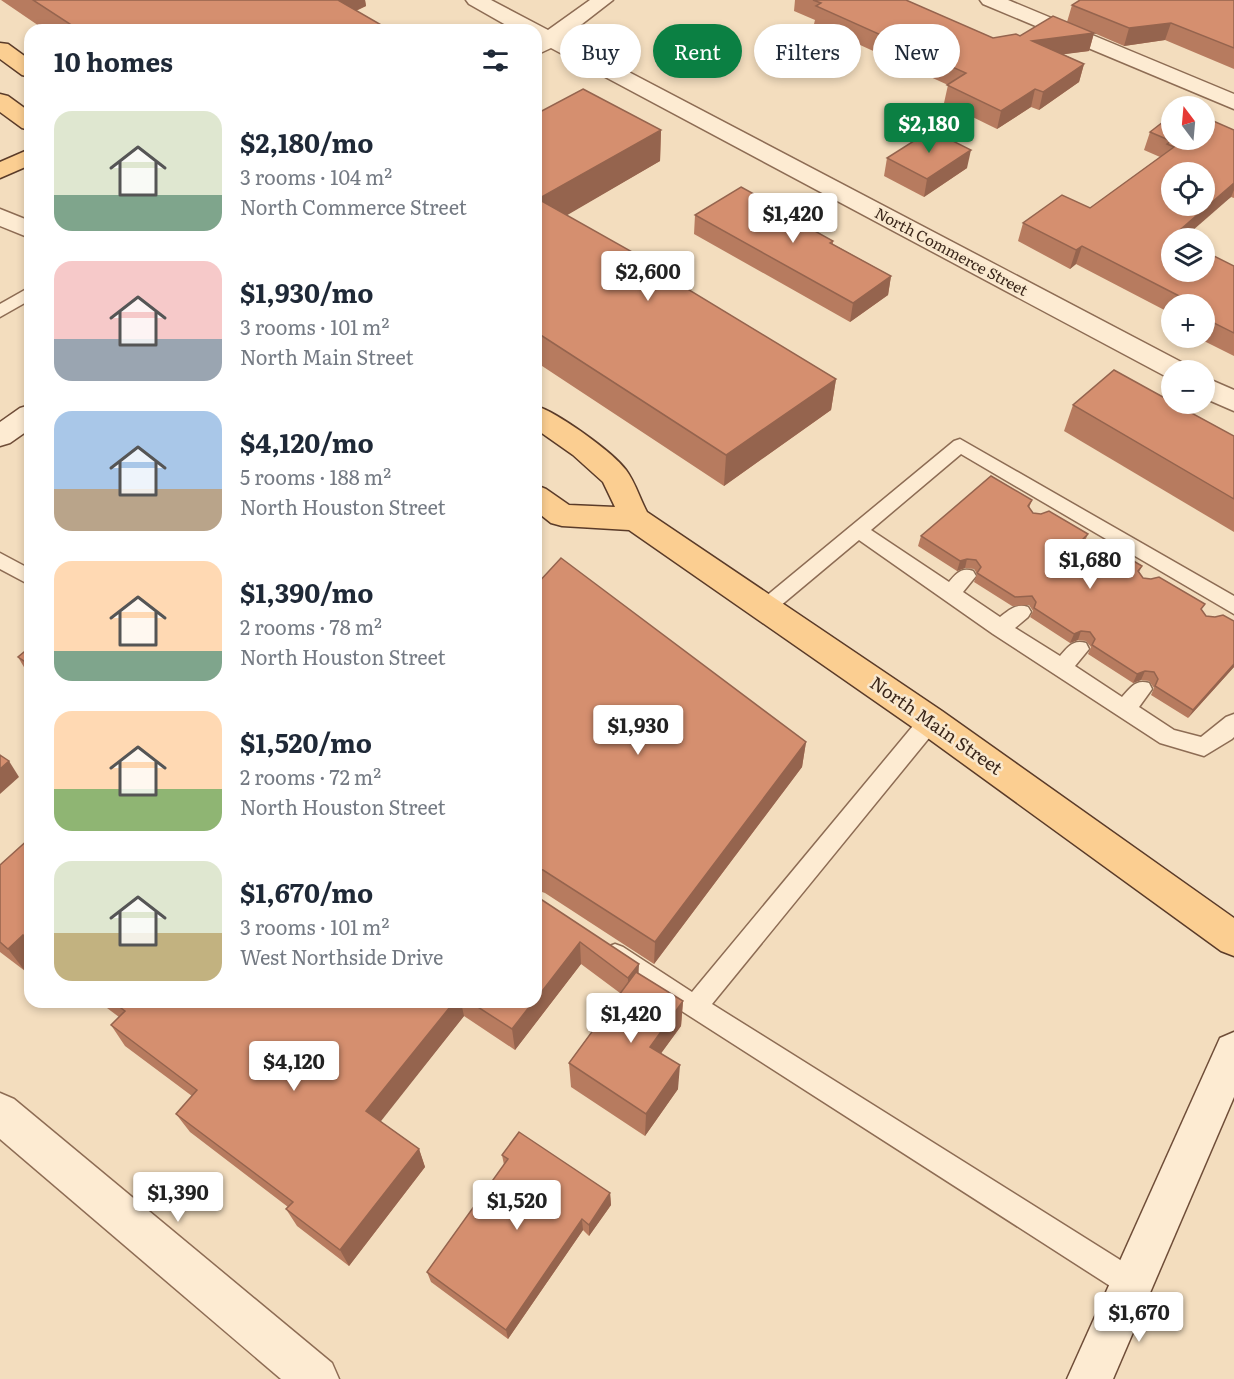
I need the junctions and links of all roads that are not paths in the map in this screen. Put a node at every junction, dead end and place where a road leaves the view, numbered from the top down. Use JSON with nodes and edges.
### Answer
{"nodes":[{"id":1,"x":476,"y":0,"type":"edge"},
{"id":2,"x":603,"y":0,"type":"edge"},
{"id":3,"x":990,"y":0,"type":"edge"},
{"id":4,"x":515,"y":24,"type":"edge"},
{"id":5,"x":542,"y":36,"type":"edge"},
{"id":6,"x":542,"y":40,"type":"edge"},
{"id":7,"x":0,"y":49,"type":"edge"},
{"id":8,"x":24,"y":66,"type":"edge"},
{"id":9,"x":0,"y":101,"type":"edge"},
{"id":10,"x":1234,"y":102,"type":"edge"},
{"id":11,"x":24,"y":119,"type":"edge"},
{"id":12,"x":24,"y":159,"type":"edge"},
{"id":13,"x":0,"y":171,"type":"edge"},
{"id":14,"x":0,"y":216,"type":"edge"},
{"id":15,"x":24,"y":228,"type":"edge"},
{"id":16,"x":24,"y":296,"type":"edge"},
{"id":17,"x":0,"y":312,"type":"edge"},
{"id":18,"x":1161,"y":363,"type":"edge"},
{"id":19,"x":1215,"y":392,"type":"edge"},
{"id":20,"x":1234,"y":402,"type":"edge"},
{"id":21,"x":24,"y":419,"type":"edge"},
{"id":22,"x":542,"y":420,"type":"edge"},
{"id":23,"x":0,"y":436,"type":"edge"},
{"id":24,"x":1053,"y":499,"type":"junction"},
{"id":25,"x":542,"y":500,"type":"edge"},
{"id":26,"x":1037,"y":515,"type":"edge"},
{"id":27,"x":635,"y":519,"type":"junction"},
{"id":28,"x":859,"y":531,"type":"junction"},
{"id":29,"x":1109,"y":534,"type":"junction"},
{"id":30,"x":1092,"y":548,"type":"edge"},
{"id":31,"x":0,"y":560,"type":"edge"},
{"id":32,"x":1163,"y":565,"type":"junction"},
{"id":33,"x":24,"y":574,"type":"edge"},
{"id":34,"x":966,"y":576,"type":"dead end"},
{"id":35,"x":1146,"y":580,"type":"edge"},
{"id":36,"x":951,"y":592,"type":"junction"},
{"id":37,"x":1230,"y":604,"type":"edge"},
{"id":38,"x":766,"y":607,"type":"junction"},
{"id":39,"x":1021,"y":612,"type":"dead end"},
{"id":40,"x":1209,"y":618,"type":"edge"},
{"id":41,"x":1000,"y":628,"type":"junction"},
{"id":42,"x":1079,"y":649,"type":"dead end"},
{"id":43,"x":1061,"y":668,"type":"junction"},
{"id":44,"x":1142,"y":689,"type":"dead end"},
{"id":45,"x":1125,"y":708,"type":"junction"},
{"id":46,"x":930,"y":721,"type":"junction"},
{"id":47,"x":1234,"y":723,"type":"edge"},
{"id":48,"x":1234,"y":939,"type":"edge"},
{"id":49,"x":595,"y":942,"type":"edge"},
{"id":50,"x":695,"y":1007,"type":"junction"},
{"id":51,"x":1234,"y":1051,"type":"edge"},
{"id":52,"x":0,"y":1113,"type":"edge"},
{"id":53,"x":1131,"y":1283,"type":"junction"},
{"id":54,"x":316,"y":1379,"type":"edge"},
{"id":55,"x":1090,"y":1379,"type":"edge"}],
"edges":[{"from":1,"to":4,"type":"street","name":"North Commerce Street"},
{"from":2,"to":5,"type":"street"},
{"from":3,"to":10,"type":"street"},
{"from":6,"to":18,"type":"street","name":"North Commerce Street"},
{"from":7,"to":8,"type":"main road"},
{"from":9,"to":11,"type":"main road"},
{"from":12,"to":13,"type":"main road"},
{"from":14,"to":15,"type":"street"},
{"from":16,"to":17,"type":"lane"},
{"from":19,"to":20,"type":"street"},
{"from":21,"to":23,"type":"street"},
{"from":22,"to":27,"type":"main road"},
{"from":24,"to":26,"type":"lane"},
{"from":24,"to":28,"type":"lane"},
{"from":24,"to":29,"type":"lane"},
{"from":25,"to":27,"type":"main road"},
{"from":27,"to":38,"type":"main road","name":"North Main Street"},
{"from":28,"to":36,"type":"lane"},
{"from":28,"to":38,"type":"lane"},
{"from":29,"to":30,"type":"lane"},
{"from":29,"to":32,"type":"lane"},
{"from":31,"to":33,"type":"lane"},
{"from":32,"to":35,"type":"lane"},
{"from":32,"to":37,"type":"lane"},
{"from":34,"to":36,"type":"lane"},
{"from":36,"to":41,"type":"lane"},
{"from":37,"to":40,"type":"lane"},
{"from":38,"to":46,"type":"main road","name":"North Main Street"},
{"from":39,"to":41,"type":"lane"},
{"from":41,"to":43,"type":"lane"},
{"from":42,"to":43,"type":"lane"},
{"from":43,"to":45,"type":"lane"},
{"from":44,"to":45,"type":"lane"},
{"from":45,"to":47,"type":"lane"},
{"from":46,"to":48,"type":"main road","name":"North Main Street"},
{"from":46,"to":50,"type":"lane"},
{"from":49,"to":50,"type":"lane"},
{"from":50,"to":53,"type":"lane"},
{"from":51,"to":53,"type":"street"},
{"from":52,"to":54,"type":"street"},
{"from":53,"to":55,"type":"street"}]}
